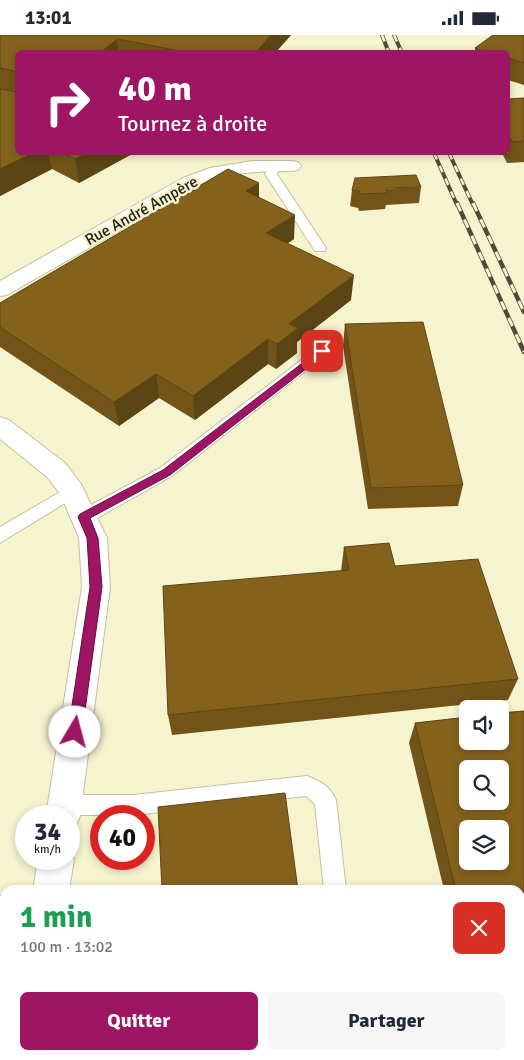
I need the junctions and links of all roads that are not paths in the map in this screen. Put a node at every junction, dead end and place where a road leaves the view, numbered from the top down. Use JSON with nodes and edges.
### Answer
{"nodes":[{"id":1,"x":283,"y":166,"type":"joint"},
{"id":2,"x":320,"y":248,"type":"dead end"},
{"id":3,"x":0,"y":290,"type":"edge"},
{"id":4,"x":322,"y":351,"type":"dead end"},
{"id":5,"x":0,"y":426,"type":"edge"},
{"id":6,"x":78,"y":504,"type":"junction"},
{"id":7,"x":0,"y":536,"type":"edge"},
{"id":8,"x":65,"y":805,"type":"edge"},
{"id":9,"x":80,"y":810,"type":"edge"},
{"id":10,"x":54,"y":870,"type":"edge"},
{"id":11,"x":52,"y":885,"type":"edge"},
{"id":12,"x":334,"y":885,"type":"edge"}],
"edges":[{"from":1,"to":2,"type":"lane"},
{"from":1,"to":3,"type":"street","name":"Rue André Ampère"},
{"from":4,"to":6,"type":"lane"},
{"from":5,"to":6,"type":"street"},
{"from":6,"to":7,"type":"lane"},
{"from":6,"to":8,"type":"street"},
{"from":9,"to":12,"type":"lane"},
{"from":10,"to":11,"type":"street"}]}
